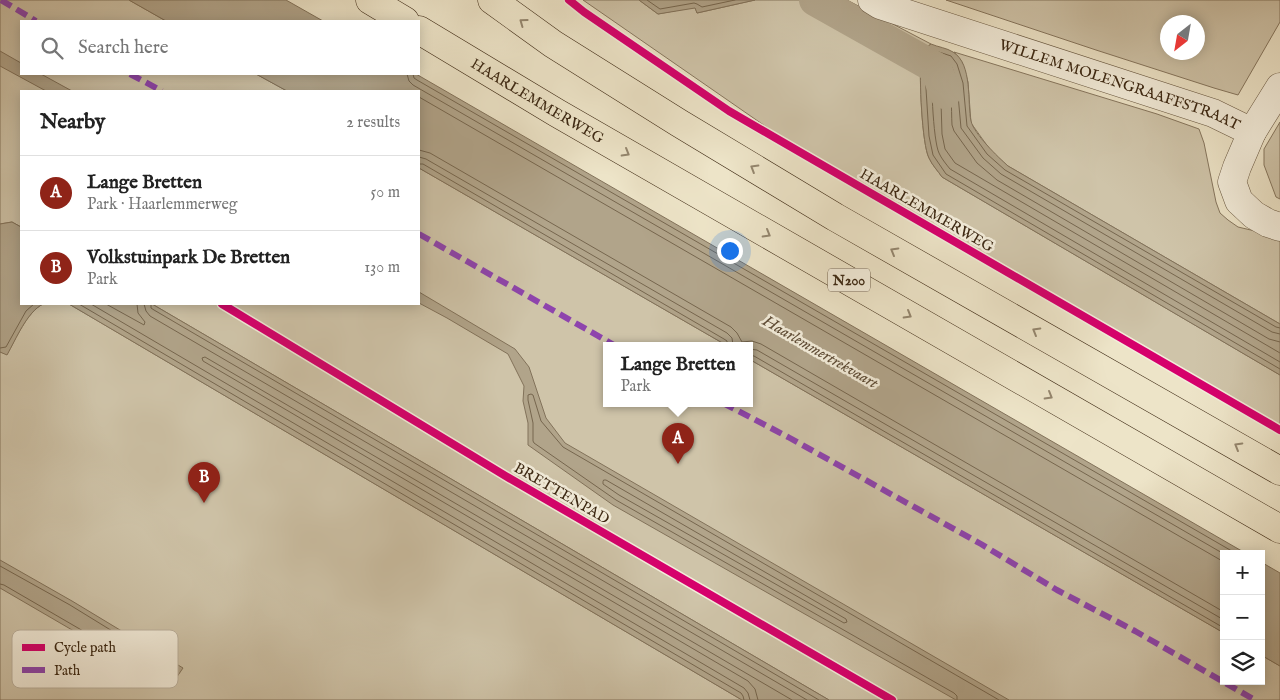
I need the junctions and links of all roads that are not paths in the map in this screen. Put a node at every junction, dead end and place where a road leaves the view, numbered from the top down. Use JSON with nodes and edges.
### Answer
{"nodes":[{"id":1,"x":370,"y":0,"type":"edge"},
{"id":2,"x":492,"y":0,"type":"edge"},
{"id":3,"x":872,"y":0,"type":"edge"},
{"id":4,"x":403,"y":20,"type":"edge"},
{"id":5,"x":420,"y":31,"type":"edge"},
{"id":6,"x":1280,"y":87,"type":"edge"},
{"id":7,"x":1252,"y":132,"type":"junction"},
{"id":8,"x":1280,"y":227,"type":"edge"},
{"id":9,"x":1280,"y":470,"type":"edge"},
{"id":10,"x":1280,"y":529,"type":"edge"}],
"edges":[{"from":1,"to":4,"type":"main road"},
{"from":9,"to":2,"type":"main road","one_way":true},
{"from":3,"to":7,"type":"street","name":"WILLEM MOLENGRAAFFSTRAAT"},
{"from":5,"to":10,"type":"main road","name":"HAARLEMMERWEG","number":"N200","one_way":true},
{"from":6,"to":7,"type":"street"},
{"from":7,"to":8,"type":"street","name":"WILLEM MOLENGRAAFFSTRAAT"}]}
